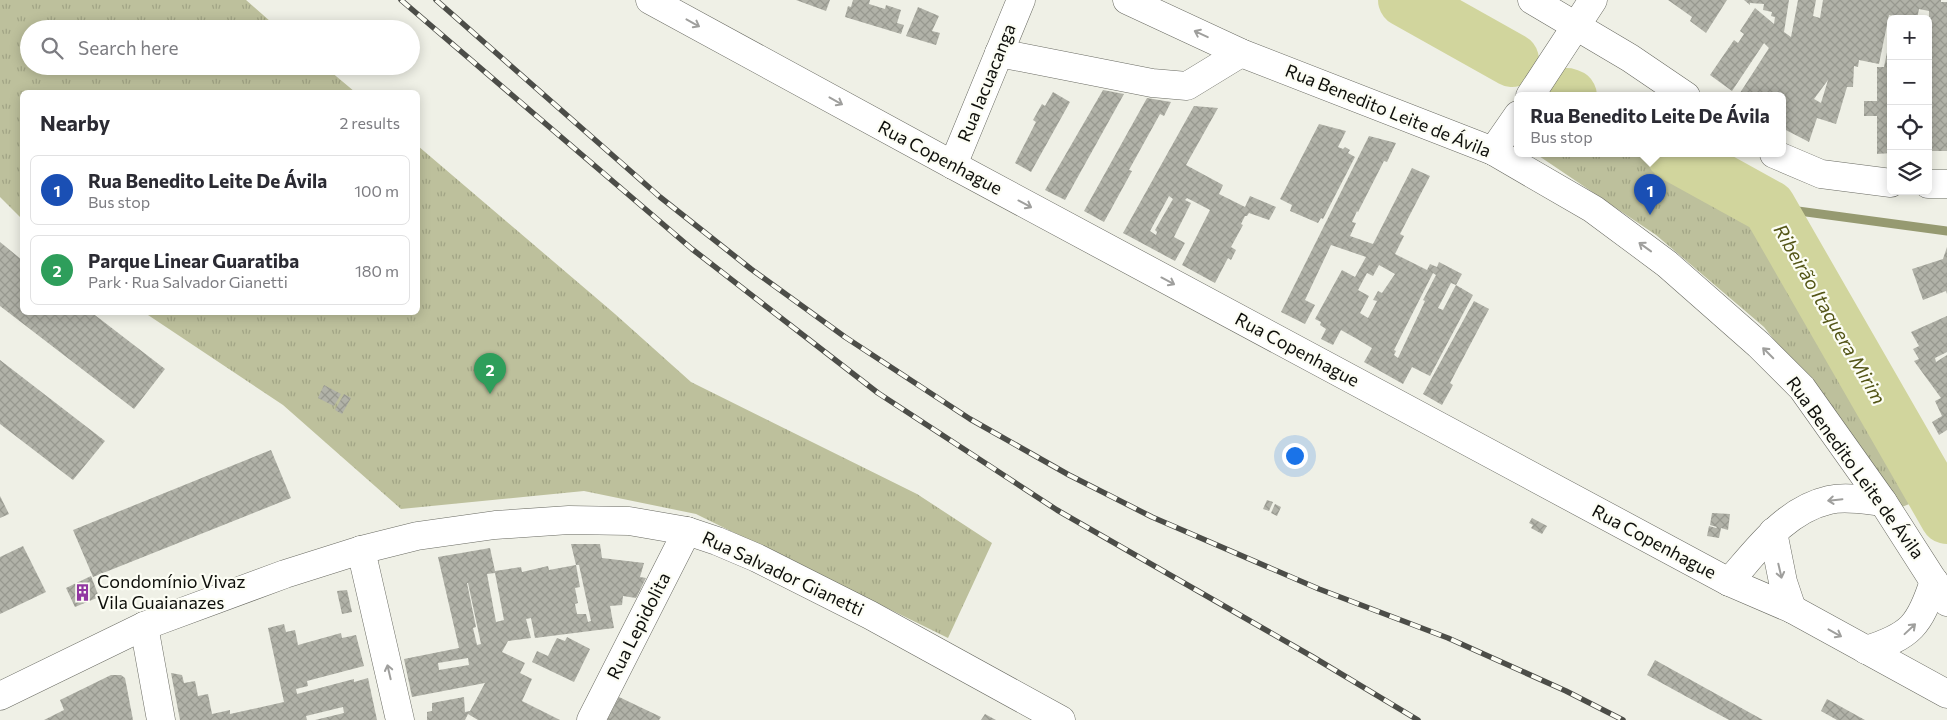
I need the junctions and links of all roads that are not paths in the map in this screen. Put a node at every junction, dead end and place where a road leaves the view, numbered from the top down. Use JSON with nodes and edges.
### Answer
{"nodes":[{"id":1,"x":650,"y":0,"type":"edge"},
{"id":2,"x":1127,"y":0,"type":"edge"},
{"id":3,"x":1532,"y":0,"type":"edge"},
{"id":4,"x":1593,"y":0,"type":"edge"},
{"id":5,"x":1015,"y":1,"type":"edge"},
{"id":6,"x":1569,"y":36,"type":"junction"},
{"id":7,"x":999,"y":53,"type":"junction"},
{"id":8,"x":1240,"y":53,"type":"junction"},
{"id":9,"x":1533,"y":92,"type":"edge"},
{"id":10,"x":1680,"y":92,"type":"edge"},
{"id":11,"x":1514,"y":121,"type":"edge"},
{"id":12,"x":1493,"y":151,"type":"junction"},
{"id":13,"x":1781,"y":157,"type":"edge"},
{"id":14,"x":953,"y":165,"type":"junction"},
{"id":15,"x":1887,"y":182,"type":"edge"},
{"id":16,"x":1932,"y":184,"type":"edge"},
{"id":17,"x":1947,"y":184,"type":"edge"},
{"id":18,"x":1883,"y":502,"type":"junction"},
{"id":19,"x":687,"y":531,"type":"junction"},
{"id":20,"x":1773,"y":532,"type":"junction"},
{"id":21,"x":361,"y":550,"type":"junction"},
{"id":22,"x":1729,"y":582,"type":"junction"},
{"id":23,"x":1941,"y":592,"type":"edge"},
{"id":24,"x":1792,"y":609,"type":"junction"},
{"id":25,"x":144,"y":626,"type":"junction"},
{"id":26,"x":1866,"y":650,"type":"junction"},
{"id":27,"x":1947,"y":694,"type":"edge"},
{"id":28,"x":0,"y":696,"type":"edge"},
{"id":29,"x":161,"y":720,"type":"edge"},
{"id":30,"x":400,"y":720,"type":"edge"},
{"id":31,"x":591,"y":720,"type":"edge"},
{"id":32,"x":1061,"y":720,"type":"edge"}],
"edges":[{"from":1,"to":14,"type":"main road","name":"Rua Copenhague","one_way":true},
{"from":8,"to":2,"type":"main road","name":"Rua Benedito Leite de Ávila","one_way":true},
{"from":3,"to":6,"type":"main road"},
{"from":4,"to":6,"type":"main road"},
{"from":5,"to":7,"type":"main road","name":"Rua Iacuacanga"},
{"from":6,"to":9,"type":"main road"},
{"from":6,"to":10,"type":"main road"},
{"from":7,"to":8,"type":"main road"},
{"from":7,"to":14,"type":"main road","name":"Rua Iacuacanga"},
{"from":8,"to":12,"type":"main road","name":"Rua Benedito Leite de Ávila"},
{"from":11,"to":12,"type":"main road"},
{"from":18,"to":12,"type":"main road","name":"Rua Benedito Leite de Ávila","one_way":true},
{"from":13,"to":15,"type":"main road"},
{"from":14,"to":22,"type":"main road","name":"Rua Copenhague","one_way":true},
{"from":16,"to":17,"type":"main road"},
{"from":18,"to":20,"type":"main road","one_way":true},
{"from":18,"to":23,"type":"main road","name":"Rua Benedito Leite de Ávila"},
{"from":19,"to":21,"type":"main road","name":"Rua Salvador Gianetti"},
{"from":19,"to":31,"type":"main road","name":"Rua Lepidolita"},
{"from":19,"to":32,"type":"main road","name":"Rua Salvador Gianetti"},
{"from":20,"to":22,"type":"main road"},
{"from":20,"to":24,"type":"main road","one_way":true},
{"from":21,"to":25,"type":"main road","name":"Rua Salvador Gianetti"},
{"from":30,"to":21,"type":"main road","one_way":true},
{"from":22,"to":24,"type":"main road","name":"Rua Copenhague"},
{"from":26,"to":23,"type":"main road","one_way":true},
{"from":24,"to":26,"type":"main road","name":"Rua Copenhague","one_way":true},
{"from":25,"to":28,"type":"main road","name":"Rua Salvador Gianetti"},
{"from":25,"to":29,"type":"main road"},
{"from":26,"to":27,"type":"main road","name":"Rua Copenhague"}]}
